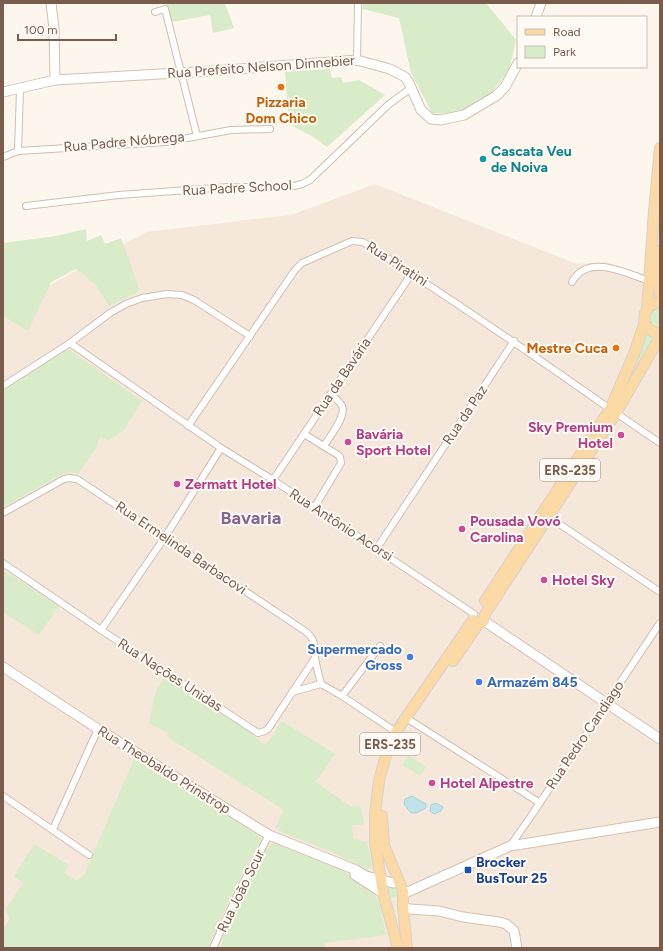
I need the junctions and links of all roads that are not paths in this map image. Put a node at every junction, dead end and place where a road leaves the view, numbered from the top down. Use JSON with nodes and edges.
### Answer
{"nodes":[{"id":1,"x":51,"y":3,"type":"edge"},
{"id":2,"x":358,"y":3,"type":"edge"},
{"id":3,"x":541,"y":3,"type":"edge"},
{"id":4,"x":155,"y":12,"type":"dead end"},
{"id":5,"x":536,"y":16,"type":"edge"},
{"id":6,"x":357,"y":60,"type":"junction"},
{"id":7,"x":517,"y":65,"type":"edge"},
{"id":8,"x":182,"y":72,"type":"junction"},
{"id":9,"x":55,"y":80,"type":"junction"},
{"id":10,"x":411,"y":88,"type":"junction"},
{"id":11,"x":20,"y":89,"type":"junction"},
{"id":12,"x":3,"y":92,"type":"edge"},
{"id":13,"x":270,"y":129,"type":"dead end"},
{"id":14,"x":197,"y":136,"type":"junction"},
{"id":15,"x":660,"y":148,"type":"edge"},
{"id":16,"x":18,"y":151,"type":"junction"},
{"id":17,"x":3,"y":157,"type":"edge"},
{"id":18,"x":26,"y":206,"type":"dead end"},
{"id":19,"x":660,"y":213,"type":"edge"},
{"id":20,"x":412,"y":273,"type":"junction"},
{"id":21,"x":649,"y":281,"type":"junction"},
{"id":22,"x":572,"y":282,"type":"dead end"},
{"id":23,"x":660,"y":293,"type":"edge"},
{"id":24,"x":660,"y":302,"type":"edge"},
{"id":25,"x":647,"y":309,"type":"junction"},
{"id":26,"x":645,"y":321,"type":"junction"},
{"id":27,"x":660,"y":334,"type":"edge"},
{"id":28,"x":250,"y":336,"type":"junction"},
{"id":29,"x":660,"y":337,"type":"edge"},
{"id":30,"x":514,"y":341,"type":"junction"},
{"id":31,"x":70,"y":343,"type":"junction"},
{"id":32,"x":3,"y":386,"type":"edge"},
{"id":33,"x":331,"y":394,"type":"junction"},
{"id":34,"x":613,"y":411,"type":"junction"},
{"id":35,"x":188,"y":426,"type":"junction"},
{"id":36,"x":304,"y":434,"type":"junction"},
{"id":37,"x":660,"y":443,"type":"edge"},
{"id":38,"x":324,"y":446,"type":"junction"},
{"id":39,"x":221,"y":448,"type":"junction"},
{"id":40,"x":273,"y":480,"type":"junction"},
{"id":41,"x":314,"y":508,"type":"junction"},
{"id":42,"x":3,"y":513,"type":"edge"},
{"id":43,"x":549,"y":517,"type":"junction"},
{"id":44,"x":165,"y":537,"type":"junction"},
{"id":45,"x":377,"y":548,"type":"junction"},
{"id":46,"x":3,"y":563,"type":"edge"},
{"id":47,"x":660,"y":592,"type":"edge"},
{"id":48,"x":479,"y":617,"type":"junction"},
{"id":49,"x":660,"y":624,"type":"edge"},
{"id":50,"x":101,"y":630,"type":"junction"},
{"id":51,"x":380,"y":646,"type":"dead end"},
{"id":52,"x":315,"y":658,"type":"junction"},
{"id":53,"x":4,"y":670,"type":"edge"},
{"id":54,"x":321,"y":684,"type":"junction"},
{"id":55,"x":292,"y":692,"type":"junction"},
{"id":56,"x":342,"y":696,"type":"junction"},
{"id":57,"x":606,"y":704,"type":"junction"},
{"id":58,"x":411,"y":721,"type":"junction"},
{"id":59,"x":98,"y":729,"type":"junction"},
{"id":60,"x":396,"y":732,"type":"junction"},
{"id":61,"x":660,"y":739,"type":"edge"},
{"id":62,"x":3,"y":796,"type":"edge"},
{"id":63,"x":540,"y":803,"type":"junction"},
{"id":64,"x":660,"y":822,"type":"edge"},
{"id":65,"x":53,"y":829,"type":"junction"},
{"id":66,"x":269,"y":835,"type":"junction"},
{"id":67,"x":510,"y":846,"type":"junction"},
{"id":68,"x":90,"y":855,"type":"dead end"},
{"id":69,"x":332,"y":860,"type":"junction"},
{"id":70,"x":381,"y":879,"type":"junction"},
{"id":71,"x":400,"y":889,"type":"junction"},
{"id":72,"x":386,"y":896,"type":"junction"},
{"id":73,"x":402,"y":907,"type":"junction"},
{"id":74,"x":214,"y":948,"type":"edge"},
{"id":75,"x":398,"y":948,"type":"edge"},
{"id":76,"x":407,"y":948,"type":"edge"},
{"id":77,"x":517,"y":948,"type":"edge"}],
"edges":[{"from":1,"to":9,"type":"street"},
{"from":2,"to":6,"type":"street"},
{"from":3,"to":5,"type":"street"},
{"from":4,"to":8,"type":"street"},
{"from":6,"to":8,"type":"street","name":"Rua Prefeito Nelson Dinnebier"},
{"from":6,"to":10,"type":"street","name":"Rua Prefeito Nelson Dinnebier"},
{"from":7,"to":10,"type":"street","name":"Rua Prefeito Nelson Dinnebier"},
{"from":8,"to":9,"type":"street","name":"Rua Prefeito Nelson Dinnebier"},
{"from":8,"to":14,"type":"street"},
{"from":9,"to":11,"type":"street","name":"Rua Prefeito Nelson Dinnebier"},
{"from":10,"to":18,"type":"street","name":"Rua Padre School"},
{"from":11,"to":12,"type":"street","name":"Rua Prefeito Nelson Dinnebier"},
{"from":11,"to":16,"type":"street"},
{"from":13,"to":14,"type":"street","name":"Rua Padre Nóbrega"},
{"from":14,"to":16,"type":"street","name":"Rua Padre Nóbrega"},
{"from":15,"to":21,"type":"main road","number":"ERS-235"},
{"from":16,"to":17,"type":"street","name":"Rua Padre Nóbrega"},
{"from":19,"to":23,"type":"main road"},
{"from":20,"to":28,"type":"street","name":"Rua Piratini"},
{"from":20,"to":30,"type":"street","name":"Rua Piratini"},
{"from":20,"to":33,"type":"street","name":"Rua da Bavária"},
{"from":21,"to":22,"type":"street"},
{"from":21,"to":25,"type":"main road","number":"ERS-235"},
{"from":24,"to":25,"type":"main road"},
{"from":25,"to":26,"type":"main road","number":"ERS-235"},
{"from":26,"to":27,"type":"main road"},
{"from":26,"to":34,"type":"main road","number":"ERS-235"},
{"from":28,"to":31,"type":"street"},
{"from":28,"to":35,"type":"street","name":"Rua Piratini"},
{"from":29,"to":34,"type":"main road","number":"ERS-235"},
{"from":30,"to":34,"type":"street","name":"Rua Piratini"},
{"from":30,"to":45,"type":"street","name":"Rua da Paz"},
{"from":31,"to":32,"type":"street"},
{"from":31,"to":35,"type":"street","name":"Rua Antônio Acorsi"},
{"from":33,"to":36,"type":"street","name":"Rua da Bavária"},
{"from":33,"to":38,"type":"street"},
{"from":34,"to":37,"type":"street","name":"Rua Piratini"},
{"from":34,"to":43,"type":"main road","number":"ERS-235"},
{"from":34,"to":48,"type":"main road","number":"ERS-235"},
{"from":35,"to":39,"type":"street","name":"Rua Antônio Acorsi"},
{"from":36,"to":38,"type":"street"},
{"from":36,"to":40,"type":"street","name":"Rua da Bavária"},
{"from":38,"to":41,"type":"street"},
{"from":39,"to":40,"type":"street","name":"Rua Antônio Acorsi"},
{"from":39,"to":44,"type":"street"},
{"from":40,"to":41,"type":"street","name":"Rua Antônio Acorsi"},
{"from":41,"to":45,"type":"street","name":"Rua Antônio Acorsi"},
{"from":42,"to":44,"type":"street","name":"Rua Ermelinda Barbacovi"},
{"from":43,"to":47,"type":"street"},
{"from":43,"to":48,"type":"main road","number":"ERS-235"},
{"from":44,"to":50,"type":"street"},
{"from":44,"to":52,"type":"street","name":"Rua Ermelinda Barbacovi"},
{"from":45,"to":48,"type":"street","name":"Rua Antônio Acorsi"},
{"from":46,"to":50,"type":"street","name":"Rua Nações Unidas"},
{"from":48,"to":57,"type":"street","name":"Rua Antônio Acorsi"},
{"from":48,"to":58,"type":"main road","number":"ERS-235"},
{"from":48,"to":60,"type":"main road","number":"ERS-235"},
{"from":49,"to":57,"type":"street","name":"Rua Pedro Candiago"},
{"from":50,"to":55,"type":"street","name":"Rua Nações Unidas"},
{"from":51,"to":56,"type":"street"},
{"from":52,"to":54,"type":"street","name":"Rua Ermelinda Barbacovi"},
{"from":52,"to":55,"type":"street","name":"Rua Nações Unidas"},
{"from":53,"to":59,"type":"street","name":"Rua Theobaldo Prinstrop"},
{"from":54,"to":55,"type":"street"},
{"from":54,"to":56,"type":"street"},
{"from":56,"to":60,"type":"street"},
{"from":57,"to":61,"type":"street","name":"Rua Antônio Acorsi"},
{"from":57,"to":63,"type":"street","name":"Rua Pedro Candiago"},
{"from":58,"to":63,"type":"street"},
{"from":58,"to":71,"type":"main road","number":"ERS-235"},
{"from":59,"to":65,"type":"street"},
{"from":59,"to":66,"type":"street","name":"Rua Theobaldo Prinstrop"},
{"from":60,"to":70,"type":"main road","number":"ERS-235"},
{"from":62,"to":65,"type":"street"},
{"from":63,"to":67,"type":"street","name":"Rua Pedro Candiago"},
{"from":64,"to":67,"type":"street"},
{"from":65,"to":68,"type":"street"},
{"from":66,"to":69,"type":"street","name":"Rua Theobaldo Prinstrop"},
{"from":66,"to":74,"type":"street","name":"Rua João Scur"},
{"from":67,"to":71,"type":"street"},
{"from":69,"to":70,"type":"street","name":"Rua Theobaldo Prinstrop"},
{"from":69,"to":72,"type":"street","name":"Rua Theobaldo Prinstrop"},
{"from":70,"to":71,"type":"street","name":"Rua Theobaldo Prinstrop"},
{"from":70,"to":72,"type":"main road","number":"ERS-235"},
{"from":71,"to":72,"type":"main road"},
{"from":71,"to":72,"type":"main road"},
{"from":71,"to":73,"type":"main road","number":"ERS-235"},
{"from":72,"to":73,"type":"main road"},
{"from":72,"to":75,"type":"main road","number":"ERS-235"},
{"from":73,"to":76,"type":"main road","number":"ERS-235"},
{"from":73,"to":77,"type":"street"}]}
